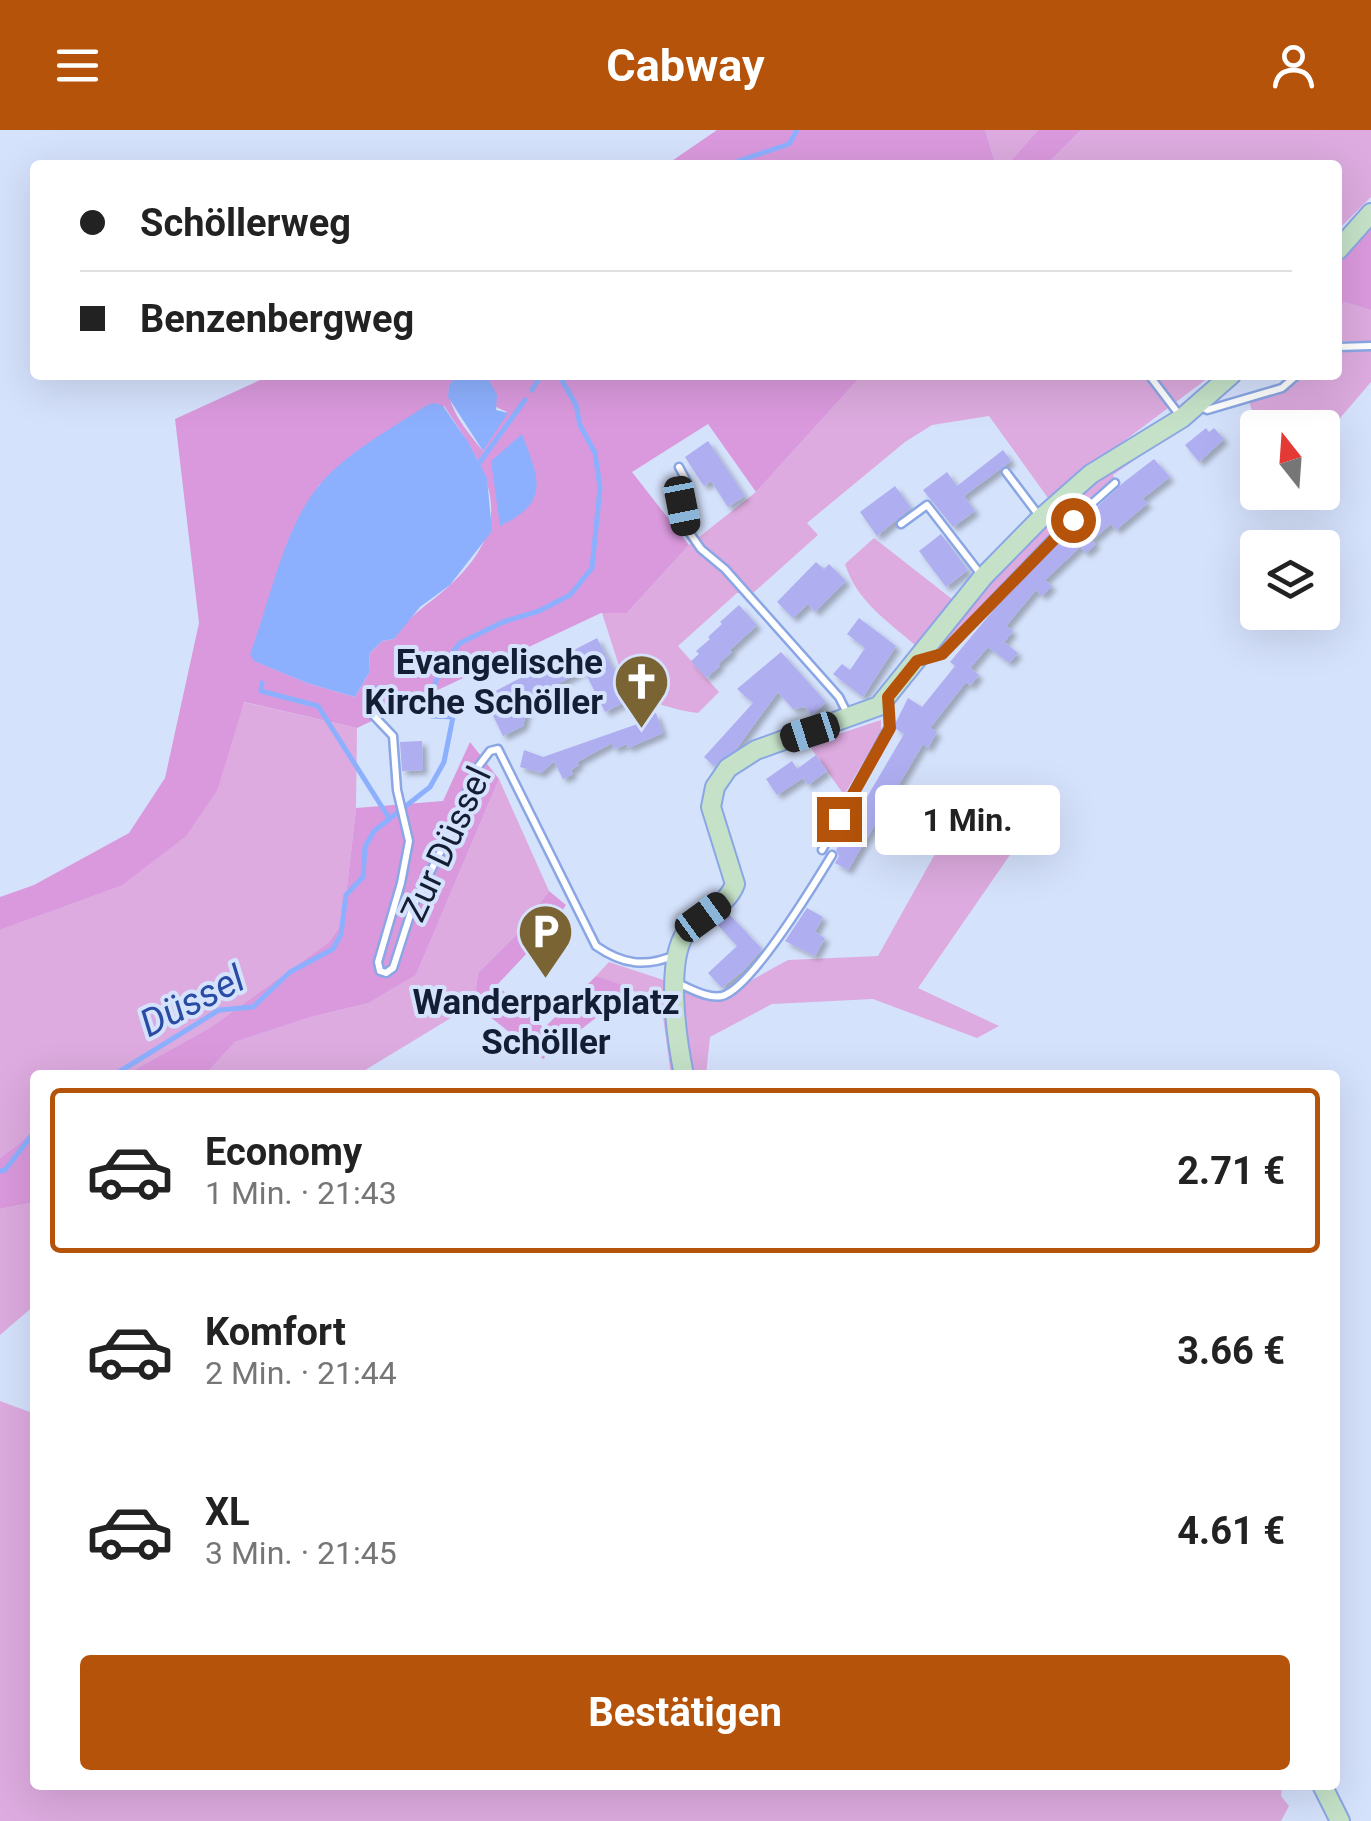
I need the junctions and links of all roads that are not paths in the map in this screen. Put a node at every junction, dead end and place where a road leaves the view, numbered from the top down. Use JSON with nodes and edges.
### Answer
{"nodes":[{"id":1,"x":1371,"y":213,"type":"edge"},
{"id":2,"x":1342,"y":246,"type":"edge"},
{"id":3,"x":1342,"y":346,"type":"edge"},
{"id":4,"x":1371,"y":346,"type":"edge"},
{"id":5,"x":1153,"y":380,"type":"edge"},
{"id":6,"x":1227,"y":380,"type":"edge"},
{"id":7,"x":1291,"y":380,"type":"edge"},
{"id":8,"x":1198,"y":406,"type":"junction"},
{"id":9,"x":1182,"y":418,"type":"junction"},
{"id":10,"x":680,"y":468,"type":"dead end"},
{"id":11,"x":1006,"y":472,"type":"dead end"},
{"id":12,"x":1115,"y":484,"type":"dead end"},
{"id":13,"x":1041,"y":518,"type":"junction"},
{"id":14,"x":901,"y":524,"type":"dead end"},
{"id":15,"x":983,"y":577,"type":"junction"},
{"id":16,"x":917,"y":661,"type":"junction"},
{"id":17,"x":378,"y":691,"type":"dead end"},
{"id":18,"x":888,"y":697,"type":"junction"},
{"id":19,"x":850,"y":718,"type":"junction"},
{"id":20,"x":822,"y":850,"type":"dead end"},
{"id":21,"x":832,"y":855,"type":"dead end"},
{"id":22,"x":676,"y":955,"type":"junction"},
{"id":23,"x":676,"y":982,"type":"junction"},
{"id":24,"x":683,"y":1070,"type":"edge"},
{"id":25,"x":1324,"y":1790,"type":"edge"},
{"id":26,"x":1340,"y":1821,"type":"edge"}],
"edges":[{"from":1,"to":2,"type":"street"},
{"from":3,"to":4,"type":"lane"},
{"from":5,"to":9,"type":"lane"},
{"from":6,"to":8,"type":"street"},
{"from":7,"to":8,"type":"lane"},
{"from":8,"to":9,"type":"street"},
{"from":9,"to":13,"type":"street"},
{"from":10,"to":19,"type":"lane"},
{"from":11,"to":13,"type":"lane"},
{"from":12,"to":16,"type":"lane"},
{"from":13,"to":15,"type":"street"},
{"from":14,"to":15,"type":"lane"},
{"from":15,"to":16,"type":"street"},
{"from":16,"to":18,"type":"street"},
{"from":17,"to":22,"type":"lane","name":"Zur Düssel"},
{"from":18,"to":19,"type":"street"},
{"from":18,"to":20,"type":"lane"},
{"from":19,"to":22,"type":"street"},
{"from":21,"to":23,"type":"lane"},
{"from":22,"to":23,"type":"street"},
{"from":23,"to":24,"type":"street"},
{"from":25,"to":26,"type":"street"}]}
